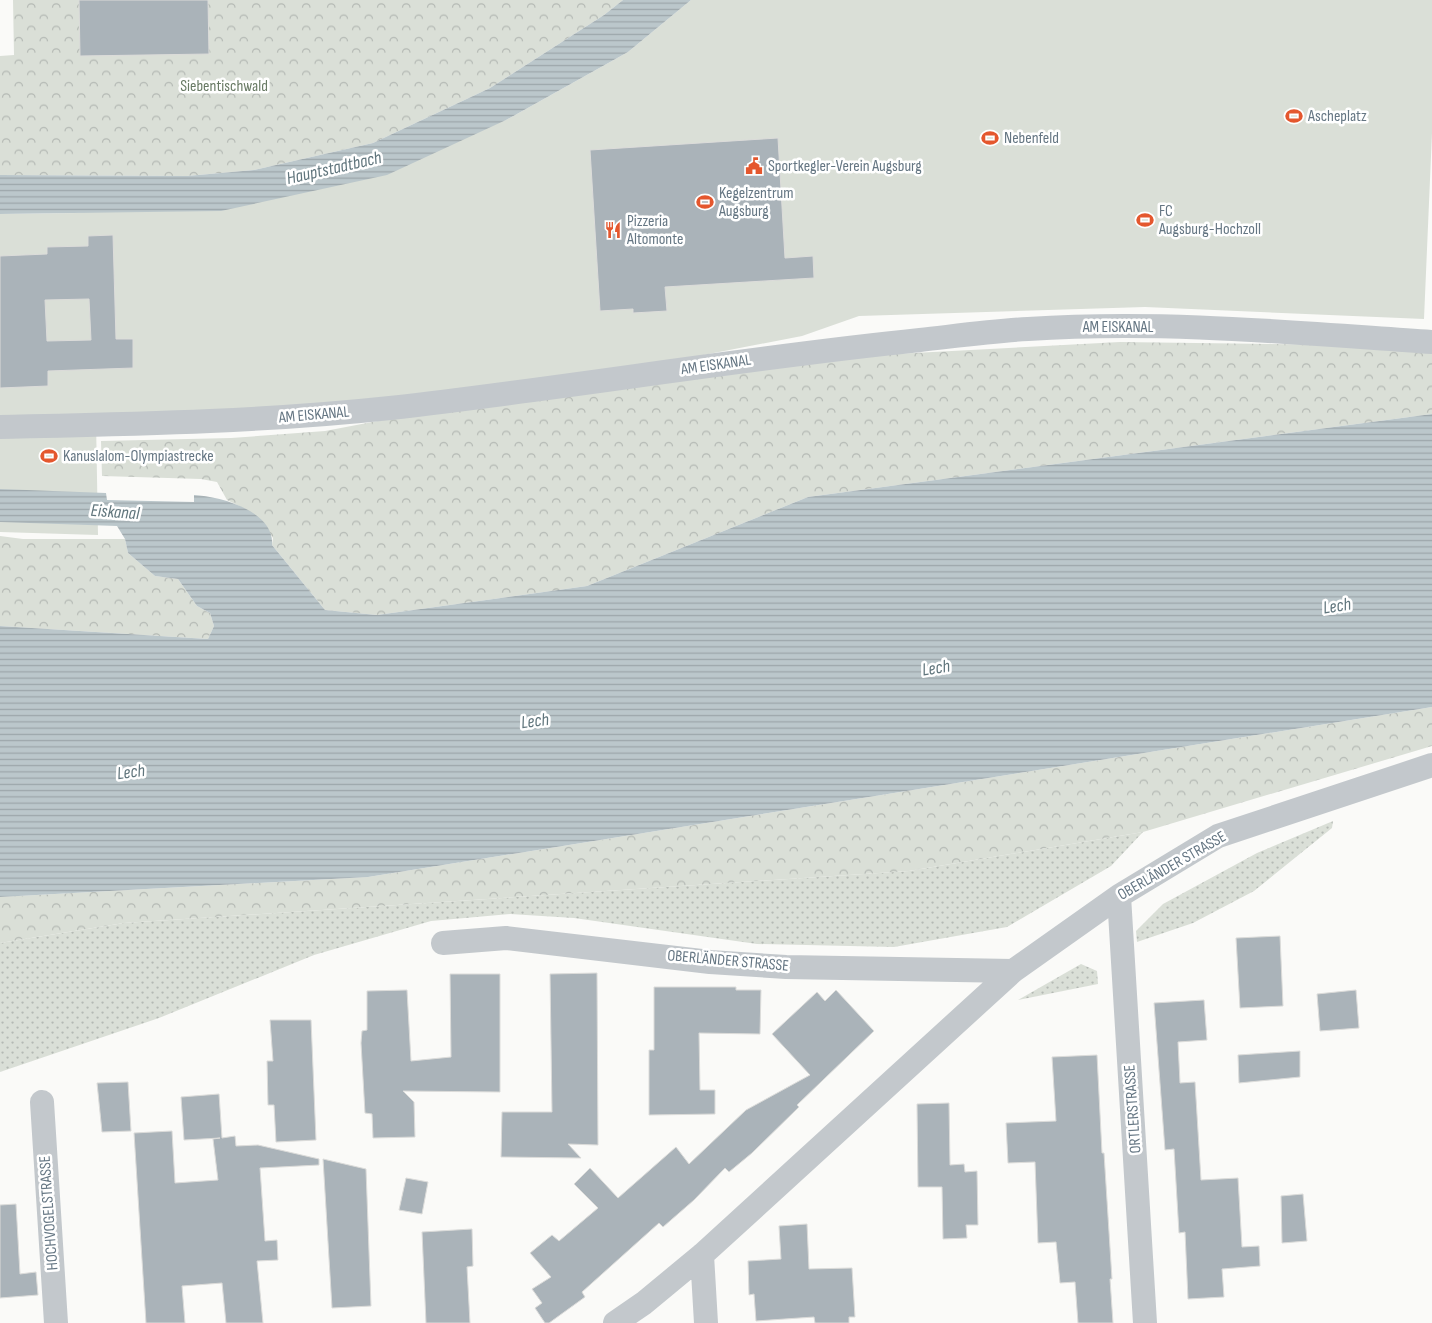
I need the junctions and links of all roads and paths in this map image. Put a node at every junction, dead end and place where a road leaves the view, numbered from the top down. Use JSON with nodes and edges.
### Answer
{"nodes":[{"id":1,"x":1432,"y":342,"type":"edge"},
{"id":2,"x":0,"y":427,"type":"edge"},
{"id":3,"x":1432,"y":765,"type":"edge"},
{"id":4,"x":1119,"y":896,"type":"junction"},
{"id":5,"x":443,"y":943,"type":"dead end"},
{"id":6,"x":1013,"y":971,"type":"junction"},
{"id":7,"x":42,"y":1102,"type":"dead end"},
{"id":8,"x":702,"y":1255,"type":"junction"},
{"id":9,"x":56,"y":1323,"type":"edge"},
{"id":10,"x":615,"y":1323,"type":"edge"},
{"id":11,"x":706,"y":1323,"type":"edge"},
{"id":12,"x":1146,"y":1323,"type":"edge"}],
"edges":[{"from":1,"to":2,"type":"street","name":"AM EISKANAL"},
{"from":3,"to":4,"type":"street","name":"OBERLÄNDER STRASSE"},
{"from":4,"to":6,"type":"street","name":"OBERLÄNDER STRASSE"},
{"from":4,"to":12,"type":"street","name":"ORTLERSTRASSE"},
{"from":5,"to":6,"type":"street","name":"OBERLÄNDER STRASSE"},
{"from":6,"to":8,"type":"street","name":"OBERLÄNDER STRASSE"},
{"from":7,"to":9,"type":"street","name":"HOCHVOGELSTRASSE"},
{"from":8,"to":10,"type":"street","name":"OBERLÄNDER STRASSE"},
{"from":8,"to":11,"type":"street"}]}
